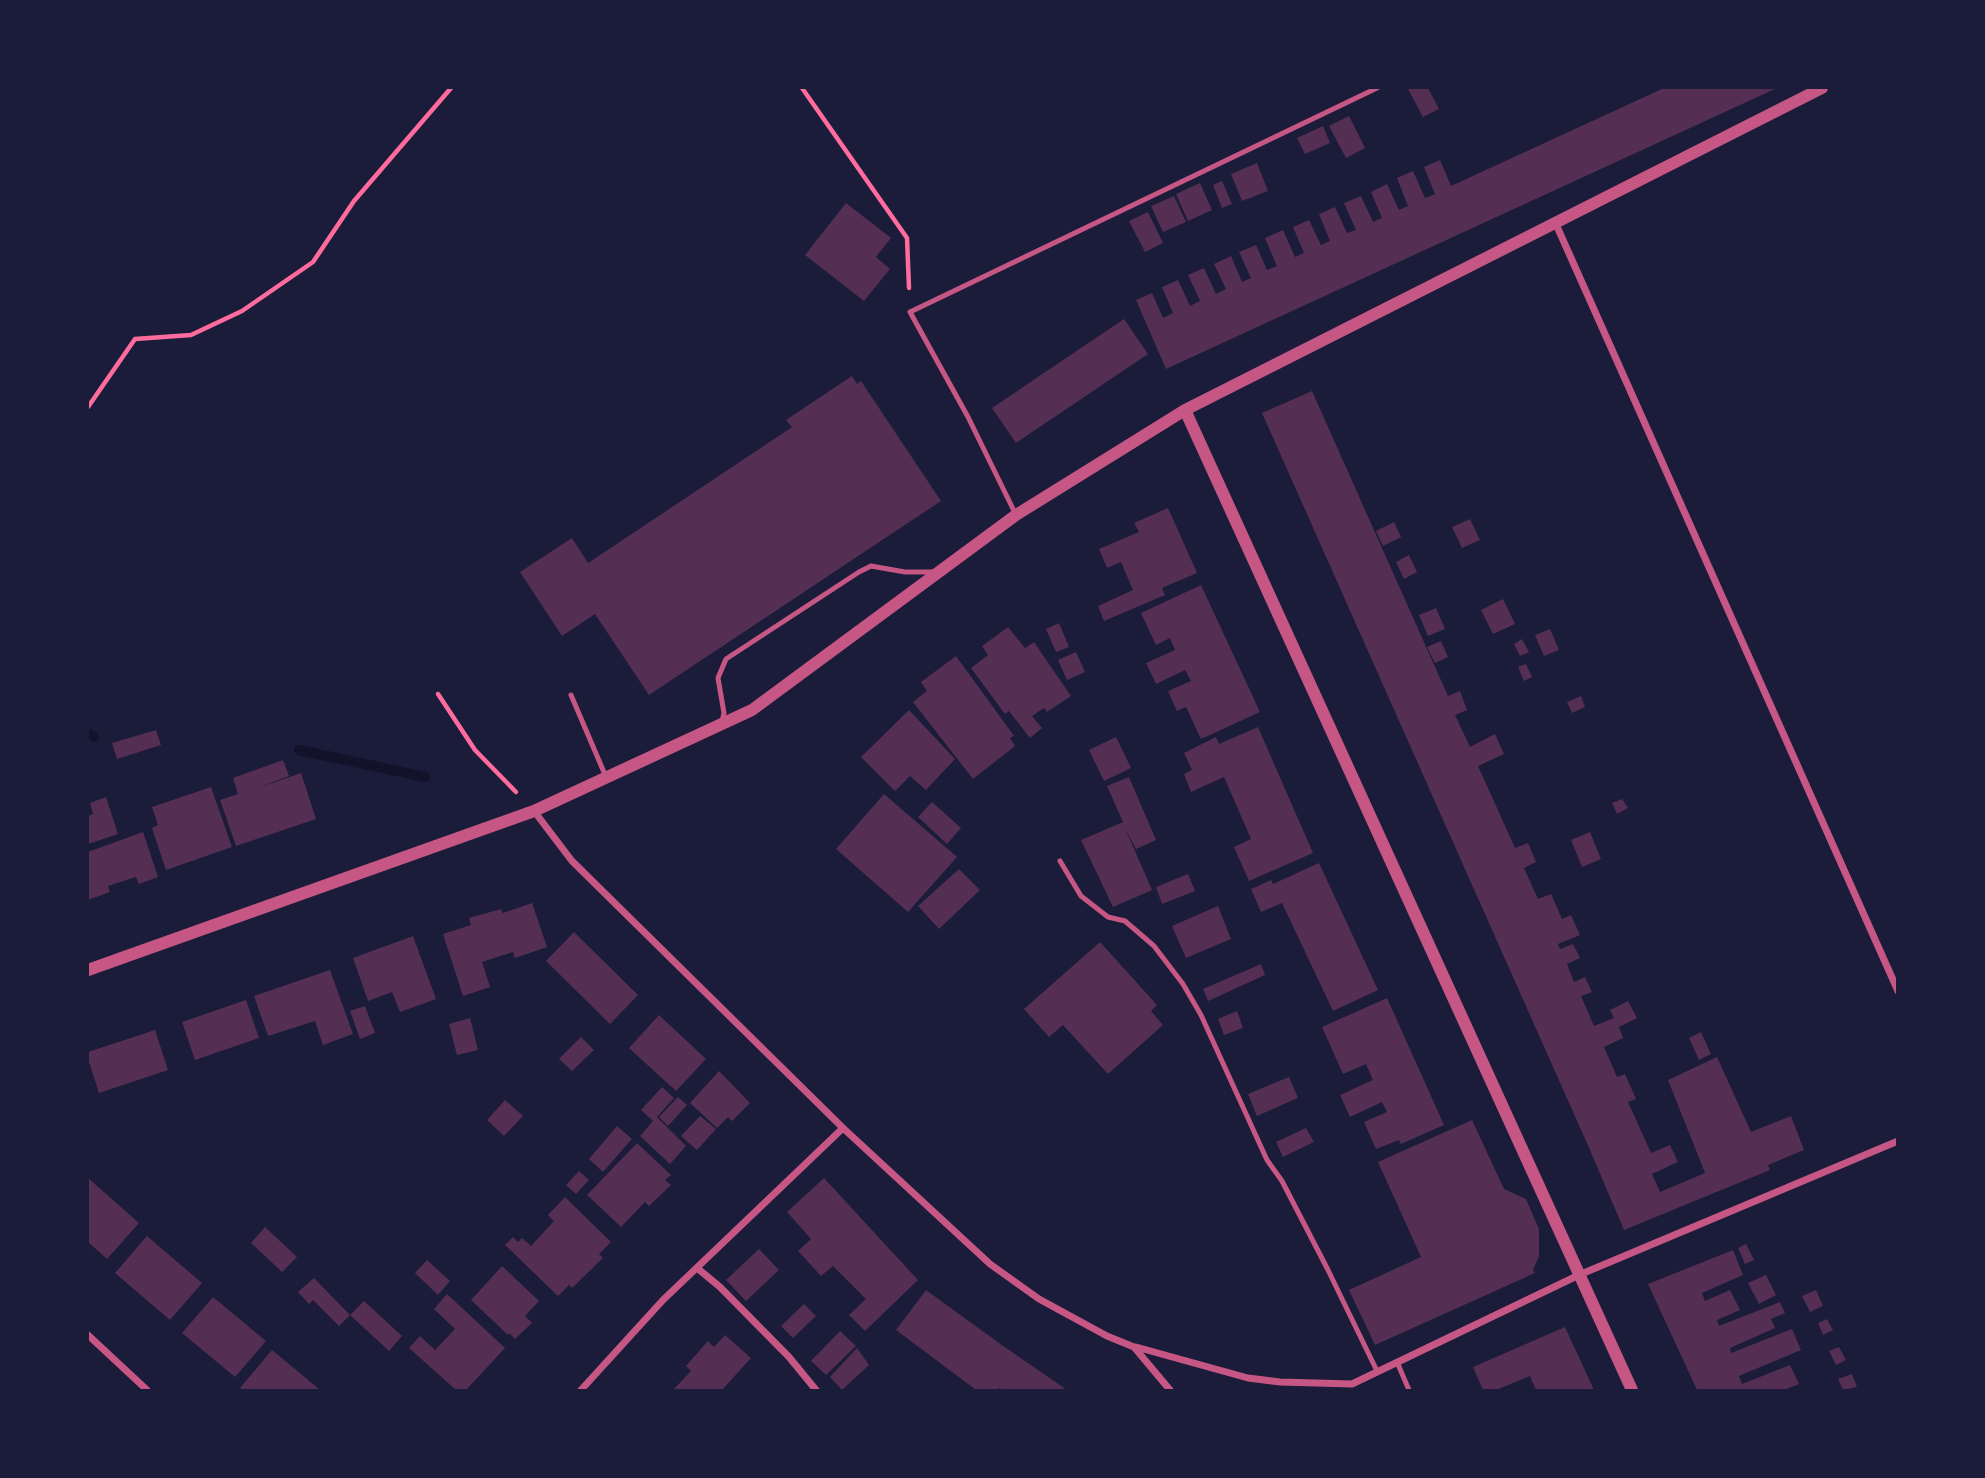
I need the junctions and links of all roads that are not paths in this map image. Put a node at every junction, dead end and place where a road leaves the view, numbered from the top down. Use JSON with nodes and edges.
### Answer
{"nodes":[{"id":1,"x":1377,"y":88,"type":"edge"},
{"id":2,"x":1822,"y":88,"type":"edge"},
{"id":3,"x":1555,"y":222,"type":"junction"},
{"id":4,"x":1185,"y":410,"type":"junction"},
{"id":5,"x":1016,"y":515,"type":"junction"},
{"id":6,"x":938,"y":572,"type":"junction"},
{"id":7,"x":571,"y":695,"type":"dead end"},
{"id":8,"x":722,"y":723,"type":"junction"},
{"id":9,"x":606,"y":777,"type":"junction"},
{"id":10,"x":534,"y":811,"type":"junction"},
{"id":11,"x":1059,"y":862,"type":"dead end"},
{"id":12,"x":88,"y":970,"type":"edge"},
{"id":13,"x":1898,"y":991,"type":"edge"},
{"id":14,"x":844,"y":1128,"type":"junction"},
{"id":15,"x":1898,"y":1141,"type":"edge"},
{"id":16,"x":697,"y":1268,"type":"junction"},
{"id":17,"x":1579,"y":1275,"type":"junction"},
{"id":18,"x":88,"y":1335,"type":"edge"},
{"id":19,"x":1134,"y":1347,"type":"junction"},
{"id":20,"x":1397,"y":1362,"type":"junction"},
{"id":21,"x":1377,"y":1371,"type":"junction"},
{"id":22,"x":1352,"y":1384,"type":"junction"},
{"id":23,"x":147,"y":1391,"type":"edge"},
{"id":24,"x":581,"y":1391,"type":"edge"},
{"id":25,"x":816,"y":1391,"type":"edge"},
{"id":26,"x":1170,"y":1391,"type":"edge"},
{"id":27,"x":1346,"y":1391,"type":"edge"},
{"id":28,"x":1409,"y":1391,"type":"edge"},
{"id":29,"x":1632,"y":1391,"type":"edge"}],
"edges":[{"from":1,"to":5,"type":"lane"},
{"from":2,"to":3,"type":"street"},
{"from":3,"to":4,"type":"street"},
{"from":3,"to":13,"type":"street"},
{"from":4,"to":5,"type":"street"},
{"from":4,"to":17,"type":"street"},
{"from":5,"to":6,"type":"street"},
{"from":6,"to":8,"type":"street"},
{"from":6,"to":8,"type":"lane"},
{"from":7,"to":9,"type":"lane"},
{"from":8,"to":9,"type":"street"},
{"from":9,"to":10,"type":"street"},
{"from":10,"to":12,"type":"street"},
{"from":10,"to":14,"type":"street"},
{"from":11,"to":21,"type":"lane"},
{"from":14,"to":16,"type":"street"},
{"from":14,"to":19,"type":"street"},
{"from":15,"to":17,"type":"street"},
{"from":16,"to":24,"type":"street"},
{"from":16,"to":25,"type":"street"},
{"from":17,"to":20,"type":"street"},
{"from":17,"to":29,"type":"street"},
{"from":18,"to":23,"type":"street"},
{"from":19,"to":22,"type":"street"},
{"from":19,"to":26,"type":"street"},
{"from":20,"to":21,"type":"street"},
{"from":20,"to":28,"type":"lane"},
{"from":21,"to":22,"type":"street"},
{"from":22,"to":27,"type":"street"}]}
